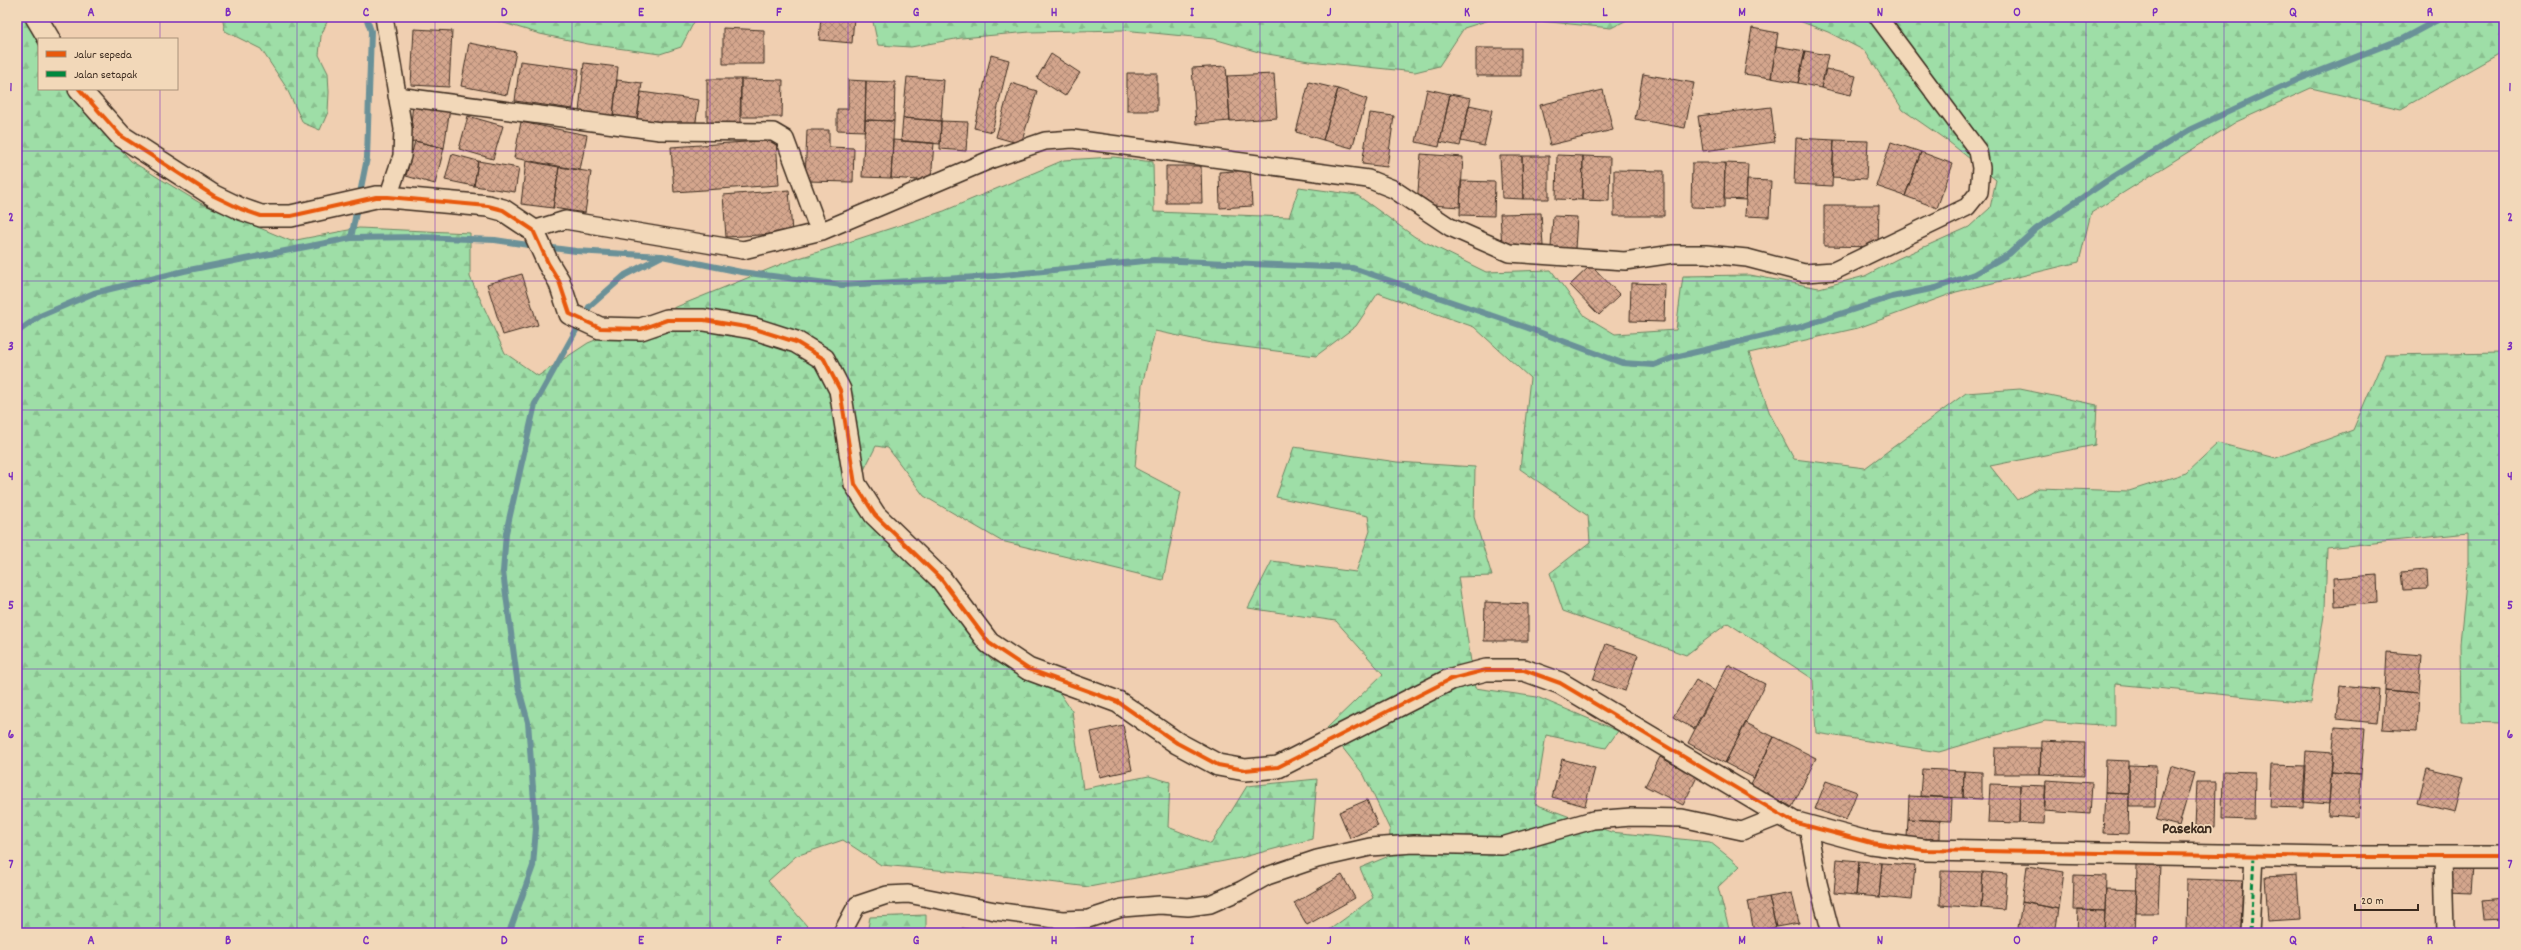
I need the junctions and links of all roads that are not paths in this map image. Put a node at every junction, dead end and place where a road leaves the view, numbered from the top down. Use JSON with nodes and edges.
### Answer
{"nodes":[{"id":1,"x":36,"y":17,"type":"edge"},
{"id":2,"x":384,"y":17,"type":"edge"},
{"id":3,"x":1878,"y":17,"type":"edge"},
{"id":4,"x":48,"y":38,"type":"edge"},
{"id":5,"x":80,"y":90,"type":"edge"},
{"id":6,"x":397,"y":96,"type":"junction"},
{"id":7,"x":382,"y":197,"type":"junction"},
{"id":8,"x":533,"y":230,"type":"junction"},
{"id":9,"x":822,"y":231,"type":"junction"},
{"id":10,"x":1782,"y":815,"type":"junction"},
{"id":11,"x":1808,"y":827,"type":"junction"},
{"id":12,"x":2254,"y":855,"type":"junction"},
{"id":13,"x":2443,"y":857,"type":"junction"},
{"id":14,"x":2504,"y":857,"type":"edge"},
{"id":15,"x":842,"y":933,"type":"edge"},
{"id":16,"x":1831,"y":933,"type":"edge"},
{"id":17,"x":2250,"y":933,"type":"edge"},
{"id":18,"x":2444,"y":933,"type":"edge"}],
"edges":[{"from":1,"to":4,"type":"street"},
{"from":2,"to":6,"type":"street"},
{"from":3,"to":9,"type":"street"},
{"from":5,"to":7,"type":"street"},
{"from":6,"to":7,"type":"street"},
{"from":6,"to":9,"type":"street"},
{"from":7,"to":8,"type":"street"},
{"from":8,"to":9,"type":"street"},
{"from":8,"to":10,"type":"street"},
{"from":10,"to":11,"type":"street"},
{"from":10,"to":15,"type":"street"},
{"from":11,"to":12,"type":"street"},
{"from":11,"to":16,"type":"street"},
{"from":12,"to":13,"type":"street"},
{"from":12,"to":17,"type":"street"},
{"from":13,"to":14,"type":"street"},
{"from":13,"to":18,"type":"street"}]}
